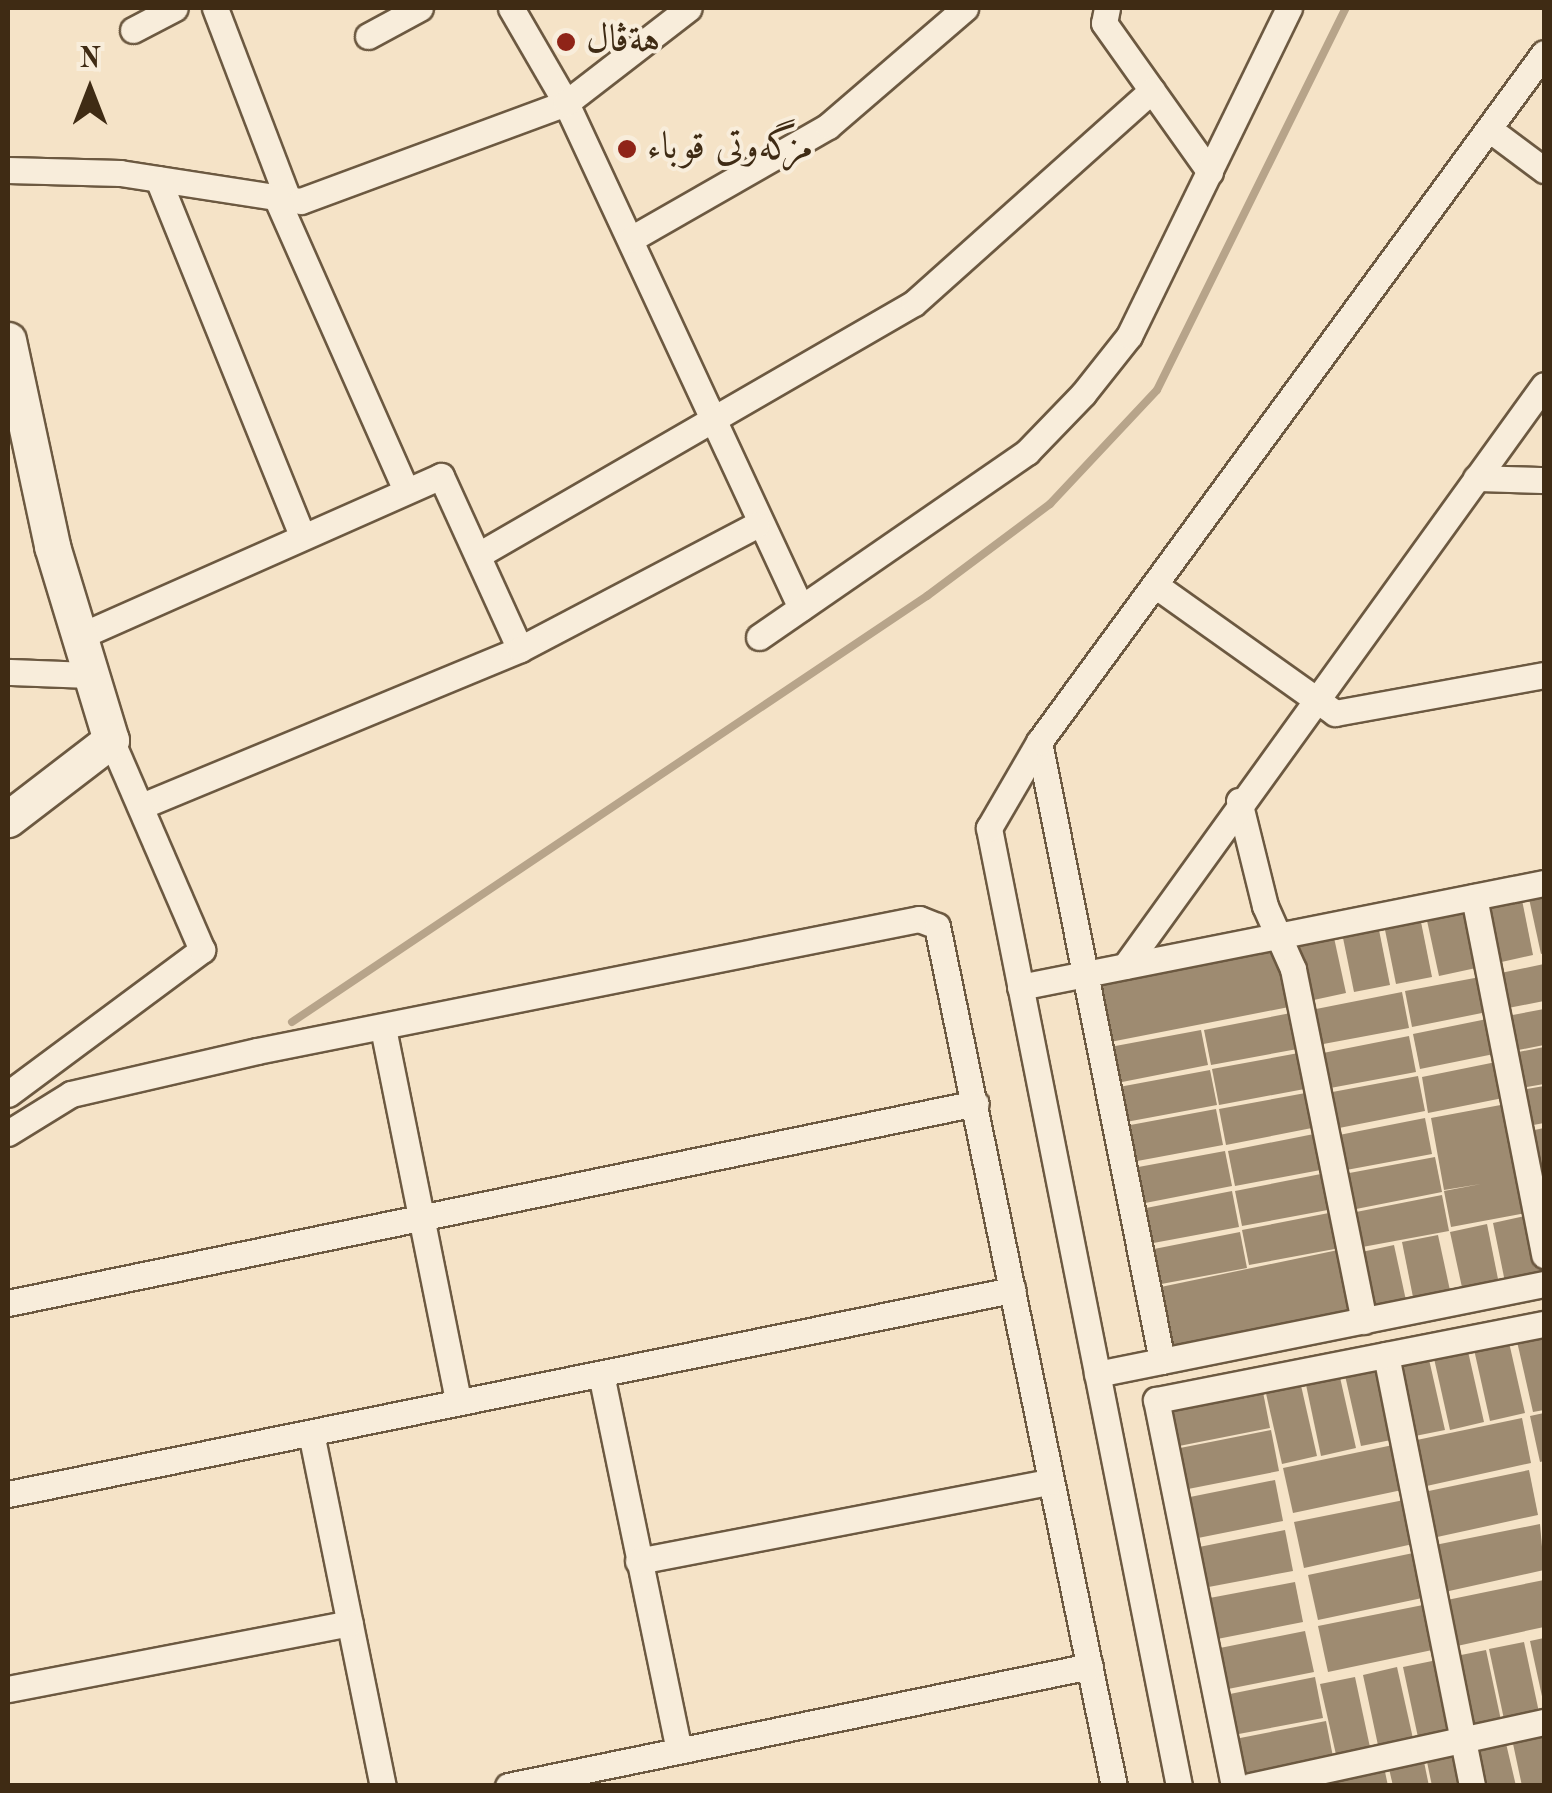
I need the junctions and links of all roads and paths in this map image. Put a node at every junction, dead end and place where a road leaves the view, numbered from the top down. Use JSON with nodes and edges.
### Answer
{"nodes":[{"id":1,"x":174,"y":8,"type":"edge"},
{"id":2,"x":215,"y":8,"type":"edge"},
{"id":3,"x":420,"y":8,"type":"edge"},
{"id":4,"x":511,"y":8,"type":"edge"},
{"id":5,"x":689,"y":8,"type":"edge"},
{"id":6,"x":965,"y":8,"type":"edge"},
{"id":7,"x":1107,"y":8,"type":"edge"},
{"id":8,"x":1289,"y":8,"type":"edge"},
{"id":9,"x":133,"y":30,"type":"dead end"},
{"id":10,"x":368,"y":36,"type":"dead end"},
{"id":11,"x":1544,"y":52,"type":"edge"},
{"id":12,"x":1152,"y":90,"type":"junction"},
{"id":13,"x":566,"y":103,"type":"junction"},
{"id":14,"x":1488,"y":129,"type":"junction"},
{"id":15,"x":8,"y":170,"type":"edge"},
{"id":16,"x":1544,"y":170,"type":"edge"},
{"id":17,"x":1210,"y":172,"type":"junction"},
{"id":18,"x":158,"y":179,"type":"junction"},
{"id":19,"x":282,"y":198,"type":"junction"},
{"id":20,"x":631,"y":239,"type":"junction"},
{"id":21,"x":9,"y":357,"type":"edge"},
{"id":22,"x":1544,"y":385,"type":"edge"},
{"id":23,"x":710,"y":424,"type":"junction"},
{"id":24,"x":1476,"y":478,"type":"junction"},
{"id":25,"x":1544,"y":480,"type":"edge"},
{"id":26,"x":406,"y":490,"type":"junction"},
{"id":27,"x":756,"y":525,"type":"junction"},
{"id":28,"x":302,"y":534,"type":"junction"},
{"id":29,"x":480,"y":554,"type":"junction"},
{"id":30,"x":1155,"y":585,"type":"junction"},
{"id":31,"x":801,"y":608,"type":"junction"},
{"id":32,"x":78,"y":636,"type":"junction"},
{"id":33,"x":758,"y":637,"type":"dead end"},
{"id":34,"x":520,"y":649,"type":"junction"},
{"id":35,"x":8,"y":672,"type":"edge"},
{"id":36,"x":90,"y":675,"type":"junction"},
{"id":37,"x":1544,"y":675,"type":"edge"},
{"id":38,"x":1311,"y":702,"type":"junction"},
{"id":39,"x":111,"y":740,"type":"junction"},
{"id":40,"x":1039,"y":742,"type":"junction"},
{"id":41,"x":1239,"y":801,"type":"junction"},
{"id":42,"x":144,"y":804,"type":"junction"},
{"id":43,"x":8,"y":819,"type":"edge"},
{"id":44,"x":1544,"y":882,"type":"edge"},
{"id":45,"x":1474,"y":897,"type":"junction"},
{"id":46,"x":1277,"y":936,"type":"junction"},
{"id":47,"x":1125,"y":966,"type":"junction"},
{"id":48,"x":1085,"y":974,"type":"junction"},
{"id":49,"x":1020,"y":987,"type":"junction"},
{"id":50,"x":383,"y":1028,"type":"junction"},
{"id":51,"x":8,"y":1094,"type":"edge"},
{"id":52,"x":976,"y":1103,"type":"junction"},
{"id":53,"x":8,"y":1133,"type":"edge"},
{"id":54,"x":421,"y":1221,"type":"junction"},
{"id":55,"x":1544,"y":1255,"type":"edge"},
{"id":56,"x":1544,"y":1284,"type":"edge"},
{"id":57,"x":1012,"y":1290,"type":"junction"},
{"id":58,"x":8,"y":1303,"type":"edge"},
{"id":59,"x":1364,"y":1320,"type":"junction"},
{"id":60,"x":1544,"y":1324,"type":"edge"},
{"id":61,"x":1386,"y":1355,"type":"junction"},
{"id":62,"x":1162,"y":1361,"type":"junction"},
{"id":63,"x":601,"y":1374,"type":"junction"},
{"id":64,"x":1097,"y":1374,"type":"junction"},
{"id":65,"x":458,"y":1401,"type":"junction"},
{"id":66,"x":310,"y":1433,"type":"junction"},
{"id":67,"x":1050,"y":1482,"type":"junction"},
{"id":68,"x":8,"y":1494,"type":"edge"},
{"id":69,"x":638,"y":1561,"type":"junction"},
{"id":70,"x":350,"y":1623,"type":"junction"},
{"id":71,"x":1090,"y":1666,"type":"junction"},
{"id":72,"x":8,"y":1689,"type":"edge"},
{"id":73,"x":1544,"y":1722,"type":"edge"},
{"id":74,"x":1462,"y":1739,"type":"junction"},
{"id":75,"x":678,"y":1748,"type":"junction"},
{"id":76,"x":524,"y":1784,"type":"edge"},
{"id":77,"x":383,"y":1786,"type":"edge"},
{"id":78,"x":1114,"y":1786,"type":"edge"},
{"id":79,"x":1179,"y":1786,"type":"edge"},
{"id":80,"x":1234,"y":1786,"type":"edge"},
{"id":81,"x":1250,"y":1786,"type":"edge"},
{"id":82,"x":1472,"y":1786,"type":"edge"}],
"edges":[{"from":1,"to":9,"type":"street"},
{"from":2,"to":19,"type":"street"},
{"from":3,"to":10,"type":"street"},
{"from":4,"to":13,"type":"street"},
{"from":5,"to":13,"type":"street"},
{"from":6,"to":20,"type":"street"},
{"from":7,"to":12,"type":"street"},
{"from":8,"to":17,"type":"street"},
{"from":11,"to":14,"type":"street"},
{"from":12,"to":17,"type":"street"},
{"from":12,"to":23,"type":"street"},
{"from":13,"to":19,"type":"street"},
{"from":13,"to":20,"type":"street"},
{"from":14,"to":16,"type":"street"},
{"from":14,"to":30,"type":"street"},
{"from":15,"to":18,"type":"street"},
{"from":17,"to":31,"type":"street"},
{"from":18,"to":19,"type":"street"},
{"from":18,"to":28,"type":"street"},
{"from":19,"to":26,"type":"street"},
{"from":20,"to":23,"type":"street"},
{"from":21,"to":32,"type":"street"},
{"from":22,"to":24,"type":"street"},
{"from":23,"to":27,"type":"street"},
{"from":23,"to":29,"type":"street"},
{"from":24,"to":25,"type":"street"},
{"from":24,"to":38,"type":"street"},
{"from":26,"to":28,"type":"street"},
{"from":26,"to":29,"type":"street"},
{"from":27,"to":31,"type":"street"},
{"from":27,"to":34,"type":"street"},
{"from":28,"to":32,"type":"street"},
{"from":29,"to":34,"type":"street"},
{"from":30,"to":38,"type":"street"},
{"from":30,"to":40,"type":"street"},
{"from":31,"to":33,"type":"street"},
{"from":32,"to":36,"type":"street"},
{"from":34,"to":42,"type":"street"},
{"from":35,"to":36,"type":"street"},
{"from":36,"to":39,"type":"street"},
{"from":37,"to":38,"type":"street"},
{"from":38,"to":41,"type":"street"},
{"from":39,"to":42,"type":"street"},
{"from":39,"to":43,"type":"street"},
{"from":40,"to":48,"type":"street"},
{"from":40,"to":49,"type":"street"},
{"from":41,"to":46,"type":"street"},
{"from":41,"to":47,"type":"street"},
{"from":42,"to":51,"type":"street"},
{"from":44,"to":45,"type":"street"},
{"from":45,"to":46,"type":"street"},
{"from":45,"to":55,"type":"street"},
{"from":46,"to":47,"type":"street"},
{"from":46,"to":59,"type":"street"},
{"from":47,"to":48,"type":"street"},
{"from":48,"to":49,"type":"street"},
{"from":48,"to":62,"type":"street"},
{"from":49,"to":64,"type":"street"},
{"from":50,"to":52,"type":"street"},
{"from":50,"to":53,"type":"street"},
{"from":50,"to":54,"type":"street"},
{"from":52,"to":54,"type":"street"},
{"from":52,"to":57,"type":"street"},
{"from":54,"to":58,"type":"street"},
{"from":54,"to":65,"type":"street"},
{"from":56,"to":59,"type":"street"},
{"from":57,"to":63,"type":"street"},
{"from":57,"to":67,"type":"street"},
{"from":59,"to":62,"type":"street"},
{"from":60,"to":61,"type":"street"},
{"from":61,"to":74,"type":"street"},
{"from":61,"to":80,"type":"street"},
{"from":62,"to":64,"type":"street"},
{"from":63,"to":65,"type":"street"},
{"from":63,"to":69,"type":"street"},
{"from":64,"to":79,"type":"street"},
{"from":65,"to":66,"type":"street"},
{"from":66,"to":68,"type":"street"},
{"from":66,"to":70,"type":"street"},
{"from":67,"to":69,"type":"street"},
{"from":67,"to":71,"type":"street"},
{"from":69,"to":75,"type":"street"},
{"from":70,"to":72,"type":"street"},
{"from":70,"to":77,"type":"street"},
{"from":71,"to":75,"type":"street"},
{"from":71,"to":78,"type":"street"},
{"from":73,"to":74,"type":"street"},
{"from":74,"to":81,"type":"street"},
{"from":74,"to":82,"type":"street"},
{"from":75,"to":76,"type":"street"}]}
